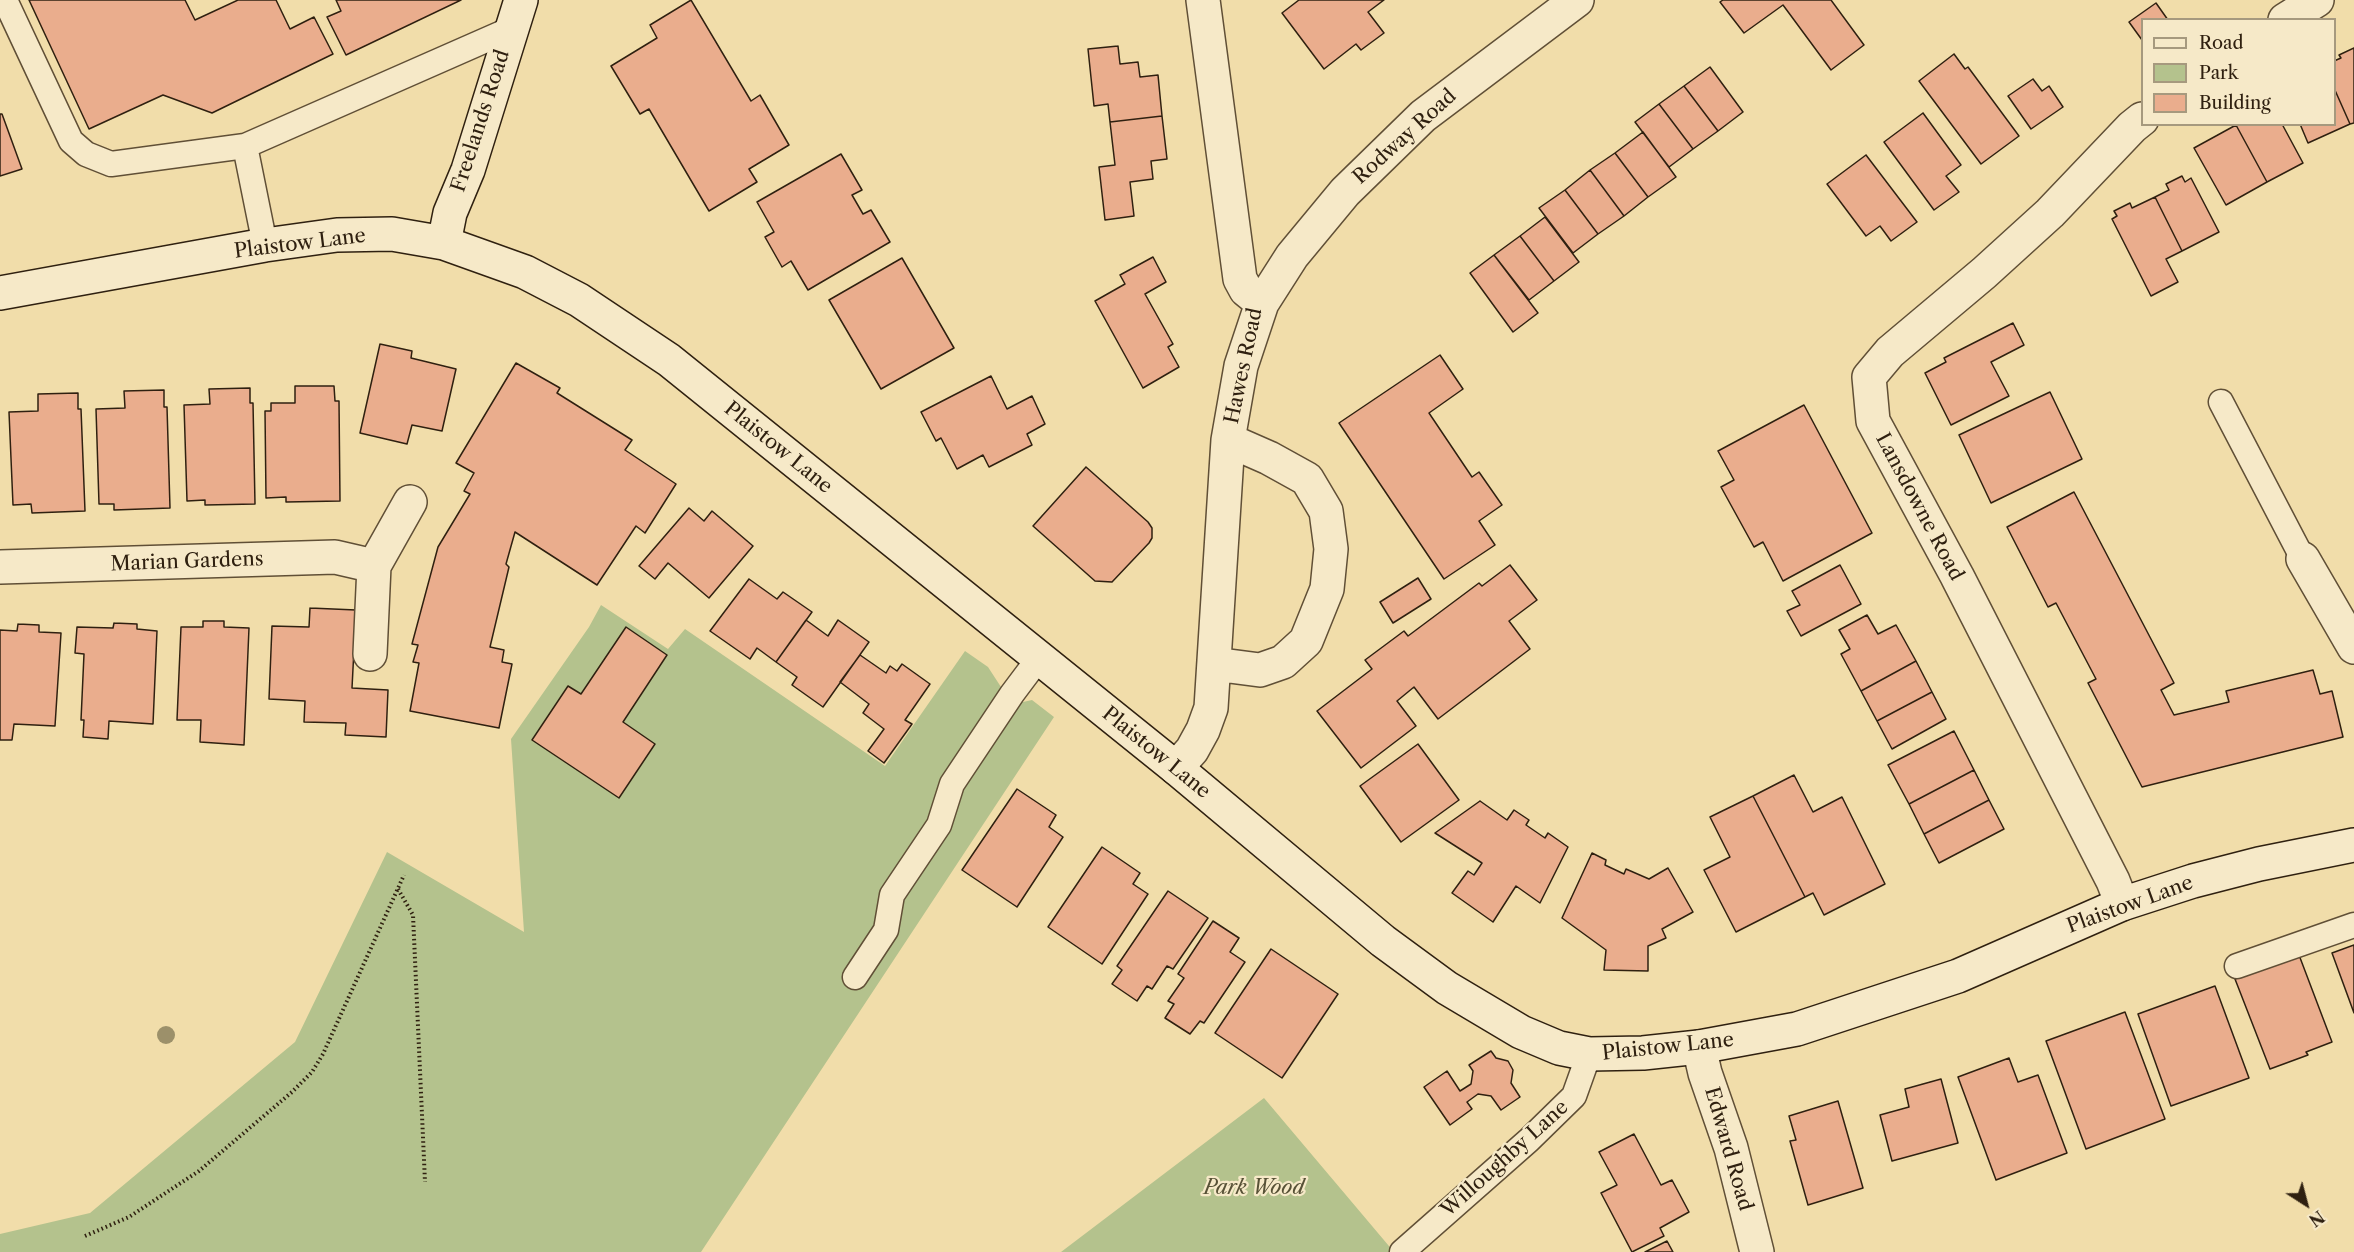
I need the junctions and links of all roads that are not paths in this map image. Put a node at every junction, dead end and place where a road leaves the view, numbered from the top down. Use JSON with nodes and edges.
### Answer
{"nodes":[{"id":1,"x":5,"y":0,"type":"edge"},
{"id":2,"x":1203,"y":0,"type":"edge"},
{"id":3,"x":1577,"y":0,"type":"edge"},
{"id":4,"x":2317,"y":0,"type":"edge"},
{"id":5,"x":516,"y":14,"type":"edge"},
{"id":6,"x":2288,"y":18,"type":"edge"},
{"id":7,"x":2141,"y":120,"type":"edge"},
{"id":8,"x":245,"y":146,"type":"junction"},
{"id":9,"x":444,"y":243,"type":"junction"},
{"id":10,"x":265,"y":245,"type":"junction"},
{"id":11,"x":0,"y":293,"type":"edge"},
{"id":12,"x":1262,"y":303,"type":"junction"},
{"id":13,"x":2221,"y":402,"type":"dead end"},
{"id":14,"x":1228,"y":441,"type":"junction"},
{"id":15,"x":410,"y":502,"type":"dead end"},
{"id":16,"x":2304,"y":559,"type":"joint"},
{"id":17,"x":374,"y":566,"type":"junction"},
{"id":18,"x":0,"y":567,"type":"edge"},
{"id":19,"x":2354,"y":647,"type":"edge"},
{"id":20,"x":370,"y":654,"type":"dead end"},
{"id":21,"x":1039,"y":658,"type":"junction"},
{"id":22,"x":1214,"y":664,"type":"junction"},
{"id":23,"x":1176,"y":768,"type":"junction"},
{"id":24,"x":2354,"y":845,"type":"edge"},
{"id":25,"x":2122,"y":904,"type":"junction"},
{"id":26,"x":2354,"y":925,"type":"edge"},
{"id":27,"x":2237,"y":966,"type":"dead end"},
{"id":28,"x":855,"y":977,"type":"dead end"},
{"id":29,"x":1699,"y":1047,"type":"junction"},
{"id":30,"x":1589,"y":1054,"type":"junction"},
{"id":31,"x":1402,"y":1252,"type":"edge"},
{"id":32,"x":1757,"y":1252,"type":"edge"}],
"edges":[{"from":1,"to":8,"type":"lane"},
{"from":2,"to":12,"type":"street","name":"Hawes Road"},
{"from":3,"to":12,"type":"street","name":"Rodway Road"},
{"from":4,"to":6,"type":"street"},
{"from":5,"to":8,"type":"lane"},
{"from":5,"to":9,"type":"street","name":"Freelands Road"},
{"from":7,"to":25,"type":"street","name":"Lansdowne Road"},
{"from":8,"to":10,"type":"lane"},
{"from":9,"to":10,"type":"street","name":"Plaistow Lane"},
{"from":9,"to":21,"type":"street","name":"Plaistow Lane"},
{"from":10,"to":11,"type":"street","name":"Plaistow Lane"},
{"from":12,"to":14,"type":"street","name":"Hawes Road"},
{"from":13,"to":16,"type":"lane"},
{"from":14,"to":22,"type":"street","name":"Hawes Road"},
{"from":14,"to":22,"type":"street"},
{"from":15,"to":17,"type":"street"},
{"from":16,"to":19,"type":"street"},
{"from":17,"to":18,"type":"street","name":"Marian Gardens"},
{"from":17,"to":20,"type":"street"},
{"from":21,"to":23,"type":"street","name":"Plaistow Lane"},
{"from":21,"to":28,"type":"lane"},
{"from":22,"to":23,"type":"street","name":"Hawes Road"},
{"from":23,"to":30,"type":"street","name":"Plaistow Lane"},
{"from":24,"to":25,"type":"street","name":"Plaistow Lane"},
{"from":25,"to":29,"type":"street","name":"Plaistow Lane"},
{"from":26,"to":27,"type":"lane"},
{"from":29,"to":30,"type":"street","name":"Plaistow Lane"},
{"from":29,"to":32,"type":"street","name":"Edward Road"},
{"from":30,"to":31,"type":"lane","name":"Willoughby Lane"}]}
